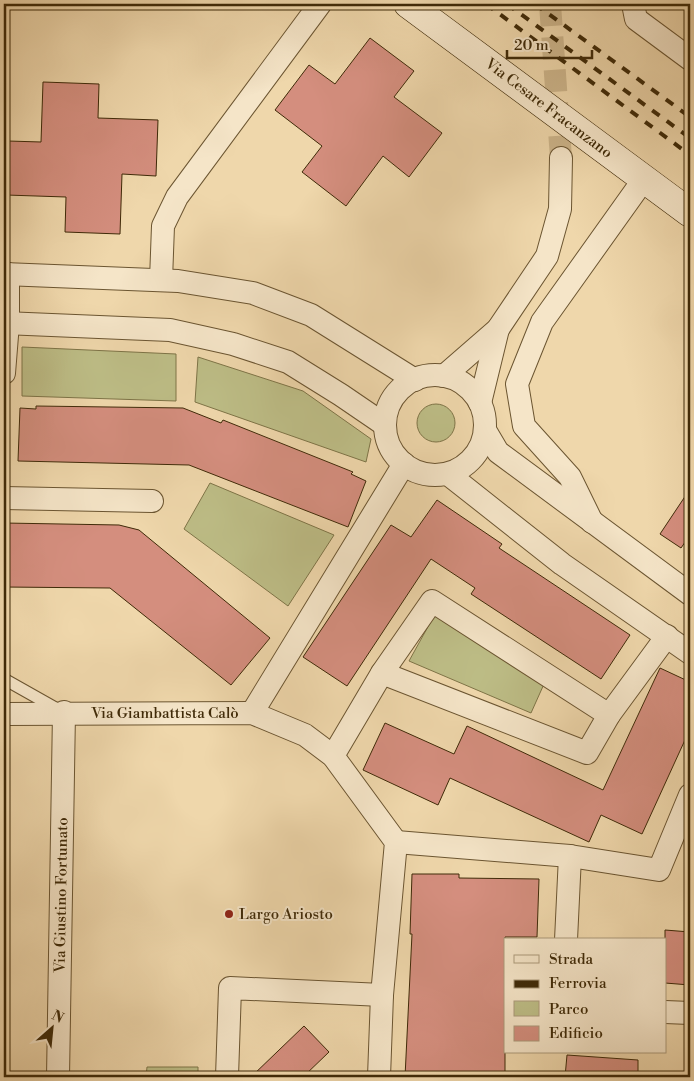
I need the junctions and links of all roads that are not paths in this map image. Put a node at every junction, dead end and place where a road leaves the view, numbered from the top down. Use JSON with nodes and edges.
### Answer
{"nodes":[{"id":1,"x":320,"y":4,"type":"edge"},
{"id":2,"x":408,"y":4,"type":"edge"},
{"id":3,"x":633,"y":4,"type":"edge"},
{"id":4,"x":690,"y":59,"type":"edge"},
{"id":5,"x":561,"y":158,"type":"tunnel mouth"},
{"id":6,"x":644,"y":178,"type":"junction"},
{"id":7,"x":690,"y":213,"type":"edge"},
{"id":8,"x":6,"y":274,"type":"edge"},
{"id":9,"x":161,"y":280,"type":"junction"},
{"id":10,"x":6,"y":323,"type":"edge"},
{"id":11,"x":498,"y":329,"type":"junction"},
{"id":12,"x":4,"y":373,"type":"edge"},
{"id":13,"x":444,"y":376,"type":"junction"},
{"id":14,"x":414,"y":380,"type":"junction"},
{"id":15,"x":480,"y":404,"type":"junction"},
{"id":16,"x":385,"y":426,"type":"junction"},
{"id":17,"x":485,"y":430,"type":"junction"},
{"id":18,"x":404,"y":464,"type":"junction"},
{"id":19,"x":448,"y":474,"type":"junction"},
{"id":20,"x":4,"y":498,"type":"edge"},
{"id":21,"x":152,"y":501,"type":"dead end"},
{"id":22,"x":592,"y":522,"type":"junction"},
{"id":23,"x":690,"y":594,"type":"edge"},
{"id":24,"x":667,"y":636,"type":"junction"},
{"id":25,"x":690,"y":653,"type":"edge"},
{"id":26,"x":382,"y":673,"type":"junction"},
{"id":27,"x":4,"y":679,"type":"edge"},
{"id":28,"x":64,"y":712,"type":"junction"},
{"id":29,"x":252,"y":713,"type":"junction"},
{"id":30,"x":4,"y":714,"type":"edge"},
{"id":31,"x":609,"y":715,"type":"junction"},
{"id":32,"x":333,"y":756,"type":"junction"},
{"id":33,"x":690,"y":795,"type":"edge"},
{"id":34,"x":396,"y":842,"type":"junction"},
{"id":35,"x":570,"y":856,"type":"junction"},
{"id":36,"x":566,"y":938,"type":"edge"},
{"id":37,"x":382,"y":996,"type":"junction"},
{"id":38,"x":666,"y":1012,"type":"edge"},
{"id":39,"x":690,"y":1013,"type":"edge"},
{"id":40,"x":58,"y":1077,"type":"edge"},
{"id":41,"x":227,"y":1077,"type":"edge"},
{"id":42,"x":379,"y":1077,"type":"edge"}],
"edges":[{"from":1,"to":9,"type":"street"},
{"from":2,"to":6,"type":"street","name":"Via Cesare Fracanzano"},
{"from":3,"to":4,"type":"street"},
{"from":5,"to":11,"type":"street"},
{"from":6,"to":7,"type":"street","name":"Via Cesare Fracanzano"},
{"from":6,"to":22,"type":"street"},
{"from":8,"to":9,"type":"street"},
{"from":8,"to":10,"type":"street"},
{"from":9,"to":14,"type":"street"},
{"from":10,"to":12,"type":"street"},
{"from":10,"to":16,"type":"street"},
{"from":11,"to":13,"type":"street"},
{"from":11,"to":15,"type":"street"},
{"from":13,"to":14,"type":"street"},
{"from":13,"to":15,"type":"street"},
{"from":14,"to":16,"type":"street"},
{"from":15,"to":17,"type":"street"},
{"from":16,"to":18,"type":"street"},
{"from":17,"to":19,"type":"street"},
{"from":17,"to":22,"type":"street"},
{"from":18,"to":19,"type":"street"},
{"from":18,"to":29,"type":"street"},
{"from":19,"to":24,"type":"street"},
{"from":20,"to":21,"type":"street"},
{"from":22,"to":23,"type":"street"},
{"from":24,"to":25,"type":"street"},
{"from":24,"to":31,"type":"street"},
{"from":26,"to":31,"type":"street"},
{"from":26,"to":31,"type":"street"},
{"from":26,"to":32,"type":"street"},
{"from":27,"to":28,"type":"lane"},
{"from":28,"to":29,"type":"street","name":"Via Giambattista Calò"},
{"from":28,"to":30,"type":"street","name":"Via Giambattista Calò"},
{"from":28,"to":40,"type":"street","name":"Via Giustino Fortunato"},
{"from":29,"to":32,"type":"street","name":"Via Giambattista Calò"},
{"from":32,"to":34,"type":"street","name":"Via Giambattista Calò"},
{"from":33,"to":35,"type":"street"},
{"from":34,"to":35,"type":"street"},
{"from":34,"to":37,"type":"street"},
{"from":35,"to":36,"type":"street"},
{"from":37,"to":41,"type":"street"},
{"from":37,"to":42,"type":"street"},
{"from":38,"to":39,"type":"street"}]}
